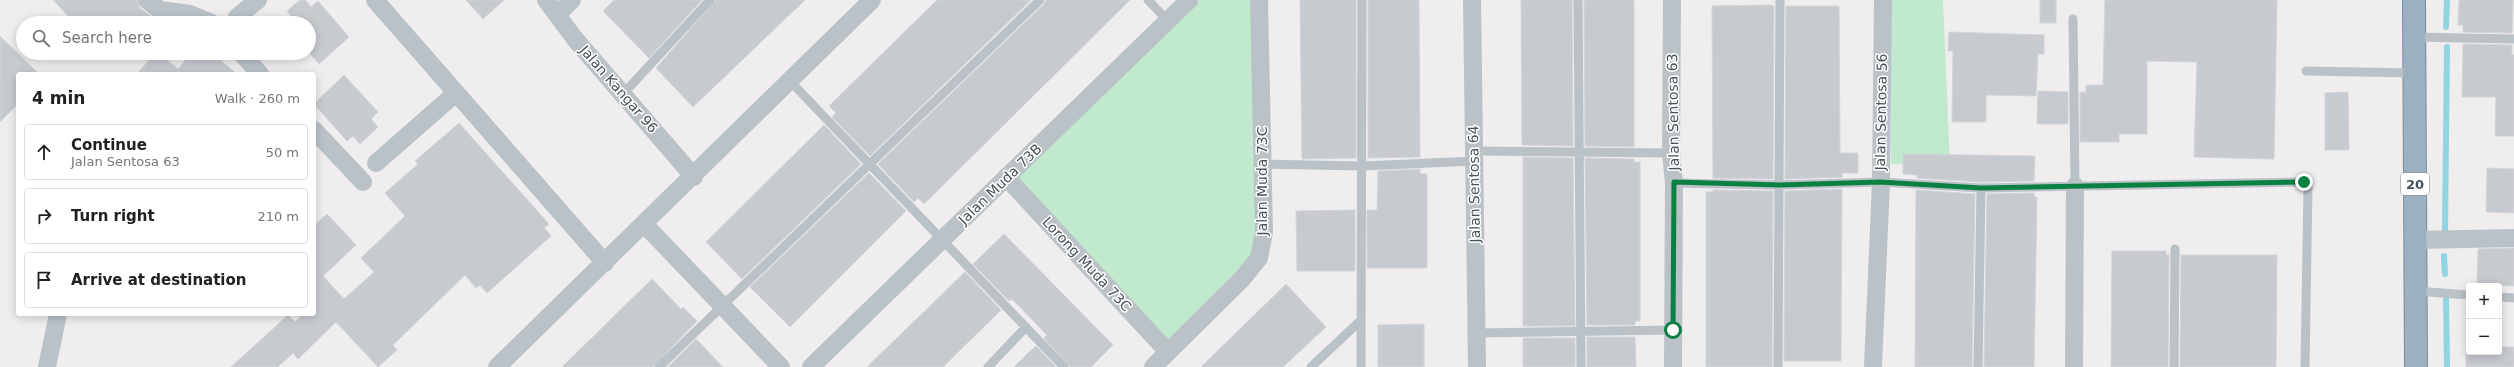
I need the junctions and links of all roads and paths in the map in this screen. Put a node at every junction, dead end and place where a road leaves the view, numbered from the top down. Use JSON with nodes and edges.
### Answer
{"nodes":[{"id":1,"x":147,"y":0,"type":"edge"},
{"id":2,"x":258,"y":0,"type":"edge"},
{"id":3,"x":375,"y":0,"type":"edge"},
{"id":4,"x":546,"y":0,"type":"edge"},
{"id":5,"x":572,"y":0,"type":"edge"},
{"id":6,"x":710,"y":0,"type":"edge"},
{"id":7,"x":872,"y":0,"type":"edge"},
{"id":8,"x":1040,"y":0,"type":"edge"},
{"id":9,"x":1148,"y":0,"type":"edge"},
{"id":10,"x":1189,"y":0,"type":"edge"},
{"id":11,"x":1258,"y":0,"type":"edge"},
{"id":12,"x":1362,"y":0,"type":"edge"},
{"id":13,"x":1472,"y":0,"type":"edge"},
{"id":14,"x":1578,"y":0,"type":"edge"},
{"id":15,"x":1672,"y":0,"type":"edge"},
{"id":16,"x":1780,"y":0,"type":"edge"},
{"id":17,"x":1883,"y":0,"type":"edge"},
{"id":18,"x":2414,"y":0,"type":"edge"},
{"id":19,"x":557,"y":15,"type":"junction"},
{"id":20,"x":197,"y":16,"type":"edge"},
{"id":21,"x":239,"y":16,"type":"edge"},
{"id":22,"x":1168,"y":20,"type":"junction"},
{"id":23,"x":2073,"y":20,"type":"dead end"},
{"id":24,"x":2414,"y":37,"type":"junction"},
{"id":25,"x":2514,"y":39,"type":"edge"},
{"id":26,"x":247,"y":60,"type":"edge"},
{"id":27,"x":2306,"y":71,"type":"dead end"},
{"id":28,"x":258,"y":72,"type":"edge"},
{"id":29,"x":2414,"y":73,"type":"junction"},
{"id":30,"x":790,"y":81,"type":"junction"},
{"id":31,"x":456,"y":93,"type":"junction"},
{"id":32,"x":623,"y":94,"type":"junction"},
{"id":33,"x":316,"y":132,"type":"edge"},
{"id":34,"x":1579,"y":151,"type":"junction"},
{"id":35,"x":1671,"y":153,"type":"junction"},
{"id":36,"x":1474,"y":156,"type":"junction"},
{"id":37,"x":376,"y":162,"type":"dead end"},
{"id":38,"x":1262,"y":164,"type":"junction"},
{"id":39,"x":870,"y":165,"type":"junction"},
{"id":40,"x":1363,"y":166,"type":"junction"},
{"id":41,"x":694,"y":177,"type":"junction"},
{"id":42,"x":1006,"y":178,"type":"junction"},
{"id":43,"x":363,"y":182,"type":"dead end"},
{"id":44,"x":1674,"y":182,"type":"junction"},
{"id":45,"x":1880,"y":182,"type":"junction"},
{"id":46,"x":1780,"y":185,"type":"junction"},
{"id":47,"x":2075,"y":186,"type":"junction"},
{"id":48,"x":1981,"y":188,"type":"junction"},
{"id":49,"x":644,"y":225,"type":"junction"},
{"id":50,"x":2514,"y":238,"type":"edge"},
{"id":51,"x":943,"y":239,"type":"junction"},
{"id":52,"x":2416,"y":240,"type":"junction"},
{"id":53,"x":2175,"y":249,"type":"dead end"},
{"id":54,"x":605,"y":263,"type":"junction"},
{"id":55,"x":2416,"y":291,"type":"junction"},
{"id":56,"x":2466,"y":294,"type":"edge"},
{"id":57,"x":2502,"y":297,"type":"edge"},
{"id":58,"x":2514,"y":298,"type":"edge"},
{"id":59,"x":723,"y":306,"type":"junction"},
{"id":60,"x":58,"y":316,"type":"edge"},
{"id":61,"x":1360,"y":321,"type":"junction"},
{"id":62,"x":1026,"y":328,"type":"junction"},
{"id":63,"x":1673,"y":330,"type":"junction"},
{"id":64,"x":1580,"y":331,"type":"junction"},
{"id":65,"x":1477,"y":333,"type":"junction"},
{"id":66,"x":1167,"y":351,"type":"junction"},
{"id":67,"x":47,"y":367,"type":"edge"},
{"id":68,"x":497,"y":367,"type":"edge"},
{"id":69,"x":659,"y":367,"type":"edge"},
{"id":70,"x":781,"y":367,"type":"edge"},
{"id":71,"x":811,"y":367,"type":"edge"},
{"id":72,"x":988,"y":367,"type":"edge"},
{"id":73,"x":1064,"y":367,"type":"edge"},
{"id":74,"x":1152,"y":367,"type":"edge"},
{"id":75,"x":1310,"y":367,"type":"edge"},
{"id":76,"x":1361,"y":367,"type":"edge"},
{"id":77,"x":1477,"y":367,"type":"edge"},
{"id":78,"x":1580,"y":367,"type":"edge"},
{"id":79,"x":1673,"y":367,"type":"edge"},
{"id":80,"x":1778,"y":367,"type":"edge"},
{"id":81,"x":1873,"y":367,"type":"edge"},
{"id":82,"x":1978,"y":367,"type":"edge"},
{"id":83,"x":2074,"y":367,"type":"edge"},
{"id":84,"x":2174,"y":367,"type":"edge"},
{"id":85,"x":2305,"y":367,"type":"edge"},
{"id":86,"x":2416,"y":367,"type":"edge"}],
"edges":[{"from":1,"to":20,"type":"street"},
{"from":2,"to":21,"type":"street"},
{"from":3,"to":31,"type":"street"},
{"from":4,"to":19,"type":"street","name":"Jalan Kangar 96"},
{"from":5,"to":19,"type":"street"},
{"from":6,"to":32,"type":"lane"},
{"from":7,"to":30,"type":"street"},
{"from":8,"to":39,"type":"lane"},
{"from":9,"to":22,"type":"lane"},
{"from":10,"to":22,"type":"street","name":"Jalan Muda 73B"},
{"from":11,"to":38,"type":"street","name":"Jalan Muda 73C"},
{"from":12,"to":40,"type":"lane"},
{"from":13,"to":36,"type":"street","name":"Jalan Sentosa 64"},
{"from":14,"to":34,"type":"lane"},
{"from":15,"to":35,"type":"street","name":"Jalan Sentosa 63"},
{"from":16,"to":46,"type":"lane"},
{"from":17,"to":45,"type":"street","name":"Jalan Sentosa 56"},
{"from":18,"to":24,"type":"highway","number":"20"},
{"from":19,"to":32,"type":"street","name":"Jalan Kangar 96"},
{"from":22,"to":42,"type":"street","name":"Jalan Muda 73B"},
{"from":23,"to":47,"type":"lane"},
{"from":24,"to":25,"type":"lane"},
{"from":24,"to":29,"type":"highway","number":"20"},
{"from":26,"to":28,"type":"street"},
{"from":27,"to":29,"type":"lane"},
{"from":29,"to":52,"type":"highway","number":"20"},
{"from":30,"to":39,"type":"lane"},
{"from":30,"to":41,"type":"street"},
{"from":31,"to":37,"type":"street"},
{"from":31,"to":54,"type":"street"},
{"from":32,"to":41,"type":"street","name":"Jalan Kangar 96"},
{"from":33,"to":43,"type":"street"},
{"from":34,"to":35,"type":"lane"},
{"from":34,"to":36,"type":"lane"},
{"from":34,"to":64,"type":"lane"},
{"from":35,"to":44,"type":"street","name":"Jalan Sentosa 63"},
{"from":36,"to":40,"type":"lane"},
{"from":36,"to":65,"type":"street","name":"Jalan Sentosa 64"},
{"from":38,"to":40,"type":"lane"},
{"from":38,"to":66,"type":"street","name":"Jalan Muda 73C"},
{"from":39,"to":51,"type":"lane"},
{"from":39,"to":59,"type":"lane"},
{"from":40,"to":61,"type":"lane"},
{"from":41,"to":49,"type":"street"},
{"from":42,"to":51,"type":"street","name":"Jalan Muda 73B"},
{"from":42,"to":66,"type":"street","name":"Lorong Muda 73C"},
{"from":44,"to":46,"type":"lane"},
{"from":44,"to":63,"type":"street","name":"Jalan Sentosa 63"},
{"from":45,"to":46,"type":"lane"},
{"from":45,"to":48,"type":"lane"},
{"from":45,"to":81,"type":"street","name":"Jalan Sentosa 56"},
{"from":46,"to":80,"type":"lane"},
{"from":47,"to":48,"type":"lane"},
{"from":47,"to":83,"type":"street"},
{"from":47,"to":85,"type":"lane"},
{"from":48,"to":82,"type":"lane"},
{"from":49,"to":54,"type":"street"},
{"from":49,"to":59,"type":"street"},
{"from":50,"to":52,"type":"street"},
{"from":51,"to":62,"type":"lane"},
{"from":51,"to":71,"type":"street","name":"Jalan Muda 73B"},
{"from":52,"to":55,"type":"highway","number":"20"},
{"from":53,"to":84,"type":"lane"},
{"from":54,"to":68,"type":"street"},
{"from":55,"to":56,"type":"lane"},
{"from":55,"to":86,"type":"highway","number":"20"},
{"from":57,"to":58,"type":"lane"},
{"from":59,"to":69,"type":"lane"},
{"from":59,"to":70,"type":"street"},
{"from":60,"to":67,"type":"street"},
{"from":61,"to":75,"type":"lane"},
{"from":61,"to":76,"type":"lane"},
{"from":62,"to":72,"type":"lane"},
{"from":62,"to":73,"type":"lane"},
{"from":63,"to":64,"type":"lane"},
{"from":63,"to":79,"type":"street","name":"Jalan Sentosa 63"},
{"from":64,"to":65,"type":"lane"},
{"from":64,"to":78,"type":"lane"},
{"from":65,"to":77,"type":"street","name":"Jalan Sentosa 64"},
{"from":66,"to":74,"type":"street","name":"Jalan Muda 73C"}]}
